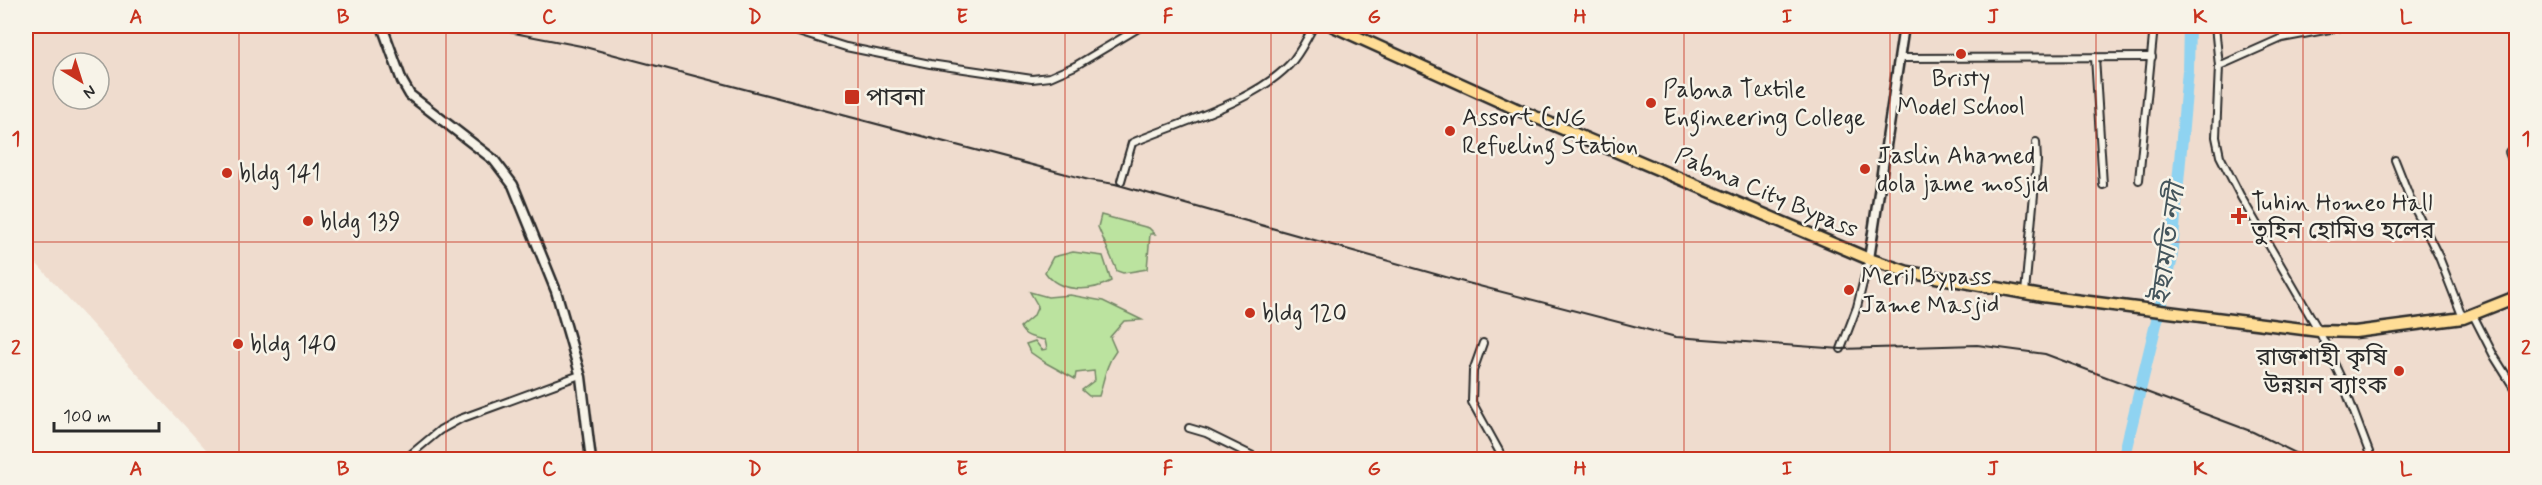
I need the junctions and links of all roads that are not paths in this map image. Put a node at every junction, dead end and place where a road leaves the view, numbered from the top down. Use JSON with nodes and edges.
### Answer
{"nodes":[{"id":1,"x":382,"y":26,"type":"edge"},
{"id":2,"x":779,"y":26,"type":"edge"},
{"id":3,"x":1143,"y":26,"type":"edge"},
{"id":4,"x":1314,"y":26,"type":"edge"},
{"id":5,"x":1333,"y":26,"type":"edge"},
{"id":6,"x":1904,"y":26,"type":"edge"},
{"id":7,"x":2154,"y":26,"type":"edge"},
{"id":8,"x":2215,"y":26,"type":"edge"},
{"id":9,"x":2346,"y":26,"type":"edge"},
{"id":10,"x":2095,"y":57,"type":"junction"},
{"id":11,"x":2152,"y":57,"type":"junction"},
{"id":12,"x":1900,"y":58,"type":"junction"},
{"id":13,"x":2218,"y":66,"type":"junction"},
{"id":14,"x":2036,"y":142,"type":"dead end"},
{"id":15,"x":2517,"y":144,"type":"edge"},
{"id":16,"x":2395,"y":160,"type":"dead end"},
{"id":17,"x":2517,"y":171,"type":"edge"},
{"id":18,"x":2139,"y":180,"type":"dead end"},
{"id":19,"x":1120,"y":181,"type":"dead end"},
{"id":20,"x":2103,"y":185,"type":"dead end"},
{"id":21,"x":1869,"y":259,"type":"junction"},
{"id":22,"x":2025,"y":293,"type":"junction"},
{"id":23,"x":2517,"y":297,"type":"edge"},
{"id":24,"x":2468,"y":316,"type":"junction"},
{"id":25,"x":2319,"y":331,"type":"junction"},
{"id":26,"x":1483,"y":343,"type":"dead end"},
{"id":27,"x":1841,"y":349,"type":"dead end"},
{"id":28,"x":580,"y":375,"type":"junction"},
{"id":29,"x":2517,"y":391,"type":"edge"},
{"id":30,"x":1189,"y":428,"type":"dead end"},
{"id":31,"x":404,"y":459,"type":"edge"},
{"id":32,"x":591,"y":459,"type":"edge"},
{"id":33,"x":1261,"y":459,"type":"edge"},
{"id":34,"x":1503,"y":459,"type":"edge"},
{"id":35,"x":2372,"y":459,"type":"edge"}],
"edges":[{"from":1,"to":28,"type":"main road"},
{"from":2,"to":3,"type":"street"},
{"from":4,"to":19,"type":"street"},
{"from":5,"to":21,"type":"highway","name":"Pabna City Bypass"},
{"from":6,"to":12,"type":"main road"},
{"from":7,"to":11,"type":"street"},
{"from":8,"to":13,"type":"street"},
{"from":9,"to":13,"type":"street"},
{"from":10,"to":11,"type":"street"},
{"from":10,"to":12,"type":"street"},
{"from":10,"to":20,"type":"street"},
{"from":11,"to":18,"type":"street"},
{"from":12,"to":21,"type":"main road"},
{"from":13,"to":25,"type":"street"},
{"from":14,"to":22,"type":"street"},
{"from":15,"to":17,"type":"street"},
{"from":16,"to":24,"type":"street"},
{"from":21,"to":22,"type":"highway","name":"Pabna City Bypass"},
{"from":21,"to":27,"type":"street"},
{"from":22,"to":25,"type":"highway","name":"Pabna City Bypass"},
{"from":23,"to":24,"type":"highway"},
{"from":24,"to":25,"type":"highway"},
{"from":24,"to":29,"type":"street"},
{"from":25,"to":35,"type":"street"},
{"from":26,"to":34,"type":"street"},
{"from":28,"to":31,"type":"street"},
{"from":28,"to":32,"type":"main road"},
{"from":30,"to":33,"type":"street"}]}
